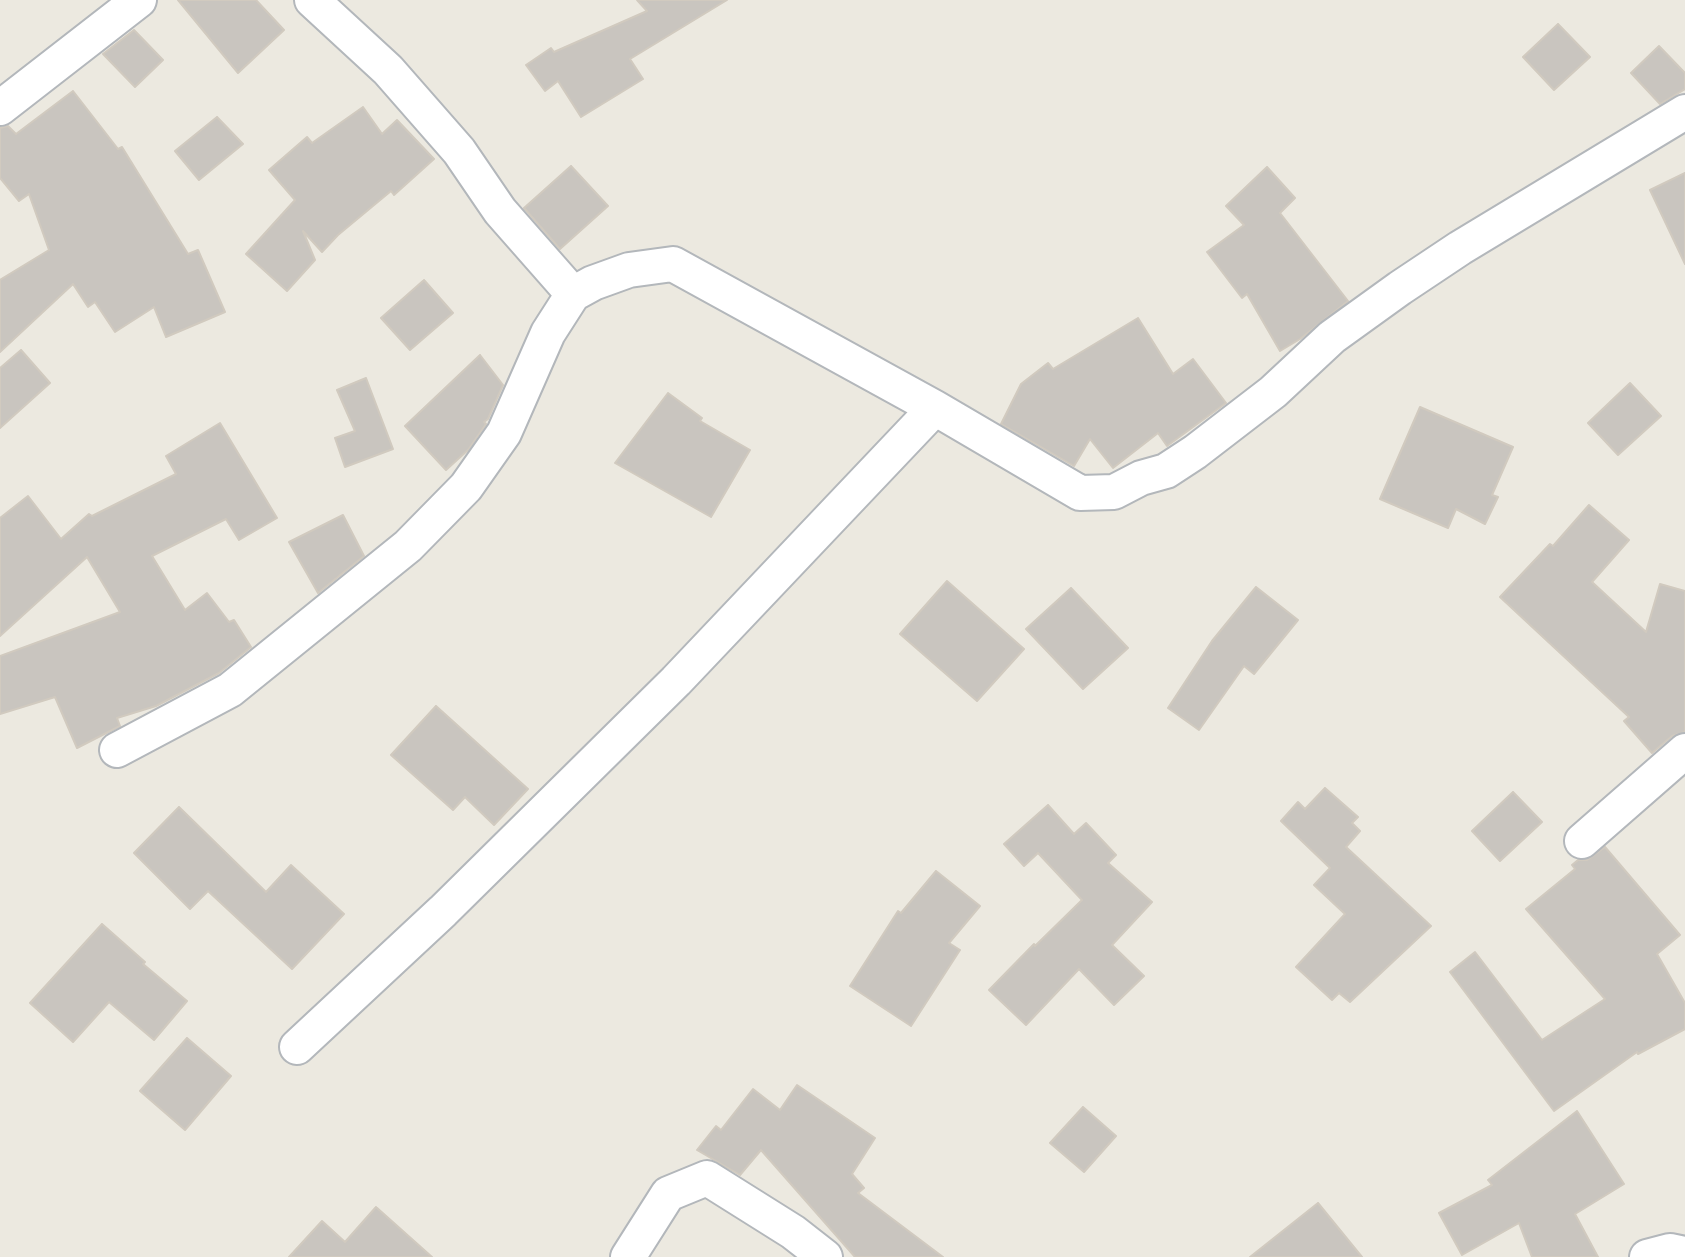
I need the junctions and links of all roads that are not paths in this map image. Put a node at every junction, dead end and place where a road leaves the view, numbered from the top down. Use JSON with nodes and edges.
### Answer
{"nodes":[{"id":1,"x":139,"y":0,"type":"edge"},
{"id":2,"x":312,"y":0,"type":"edge"},
{"id":3,"x":0,"y":108,"type":"edge"},
{"id":4,"x":1685,"y":112,"type":"edge"},
{"id":5,"x":573,"y":294,"type":"junction"},
{"id":6,"x":935,"y":408,"type":"junction"},
{"id":7,"x":117,"y":750,"type":"dead end"},
{"id":8,"x":1685,"y":751,"type":"edge"},
{"id":9,"x":1582,"y":841,"type":"dead end"},
{"id":10,"x":297,"y":1047,"type":"dead end"},
{"id":11,"x":1685,"y":1254,"type":"edge"},
{"id":12,"x":628,"y":1257,"type":"edge"},
{"id":13,"x":825,"y":1257,"type":"edge"},
{"id":14,"x":1647,"y":1257,"type":"edge"}],
"edges":[{"from":1,"to":3,"type":"street"},
{"from":2,"to":5,"type":"street"},
{"from":4,"to":6,"type":"street"},
{"from":5,"to":6,"type":"street"},
{"from":5,"to":7,"type":"street"},
{"from":6,"to":10,"type":"street"},
{"from":8,"to":9,"type":"street"},
{"from":11,"to":14,"type":"street"},
{"from":12,"to":13,"type":"street"}]}
